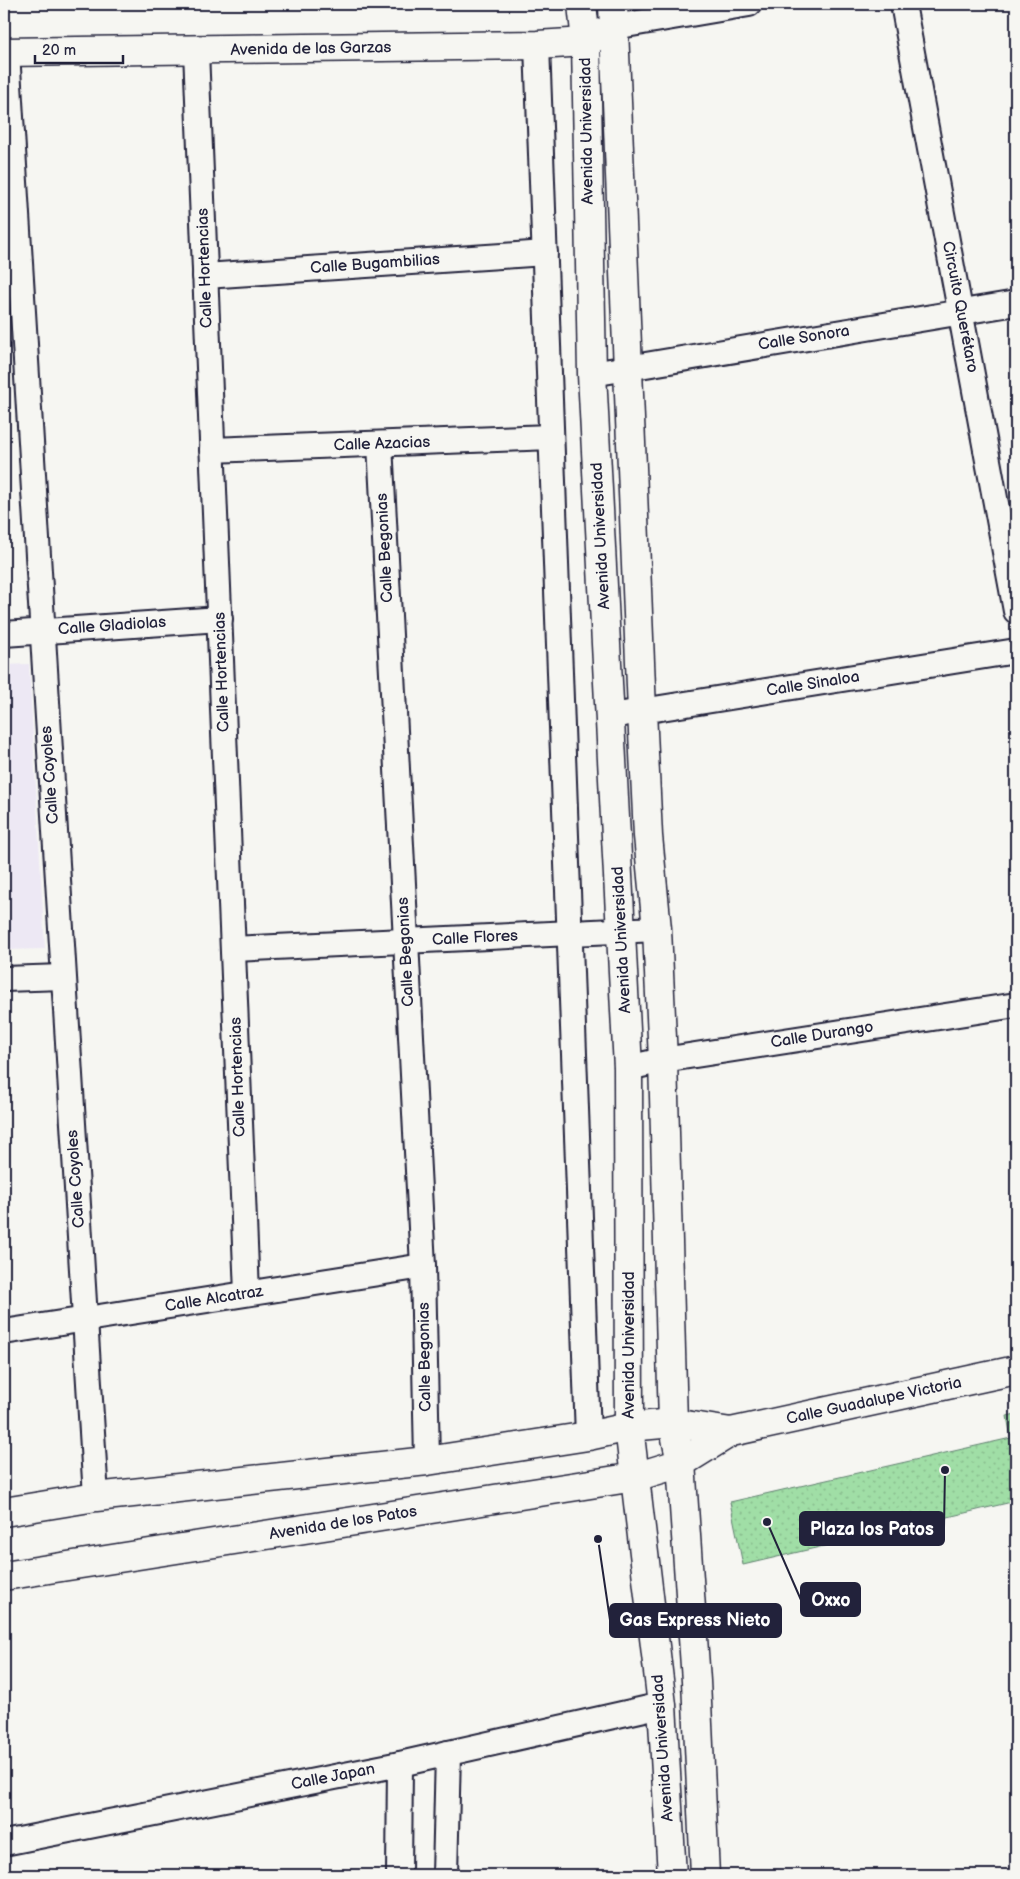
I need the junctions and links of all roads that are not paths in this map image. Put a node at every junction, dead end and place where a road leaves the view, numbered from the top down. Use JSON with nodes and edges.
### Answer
{"nodes":[{"id":1,"x":582,"y":4,"type":"edge"},
{"id":2,"x":749,"y":4,"type":"edge"},
{"id":3,"x":903,"y":4,"type":"edge"},
{"id":4,"x":614,"y":15,"type":"edge"},
{"id":5,"x":586,"y":42,"type":"junction"},
{"id":6,"x":537,"y":45,"type":"junction"},
{"id":7,"x":196,"y":51,"type":"junction"},
{"id":8,"x":5,"y":52,"type":"edge"},
{"id":9,"x":545,"y":252,"type":"junction"},
{"id":10,"x":205,"y":276,"type":"junction"},
{"id":11,"x":1016,"y":303,"type":"edge"},
{"id":12,"x":961,"y":312,"type":"junction"},
{"id":13,"x":629,"y":366,"type":"junction"},
{"id":14,"x":592,"y":374,"type":"junction"},
{"id":15,"x":552,"y":437,"type":"junction"},
{"id":16,"x":380,"y":444,"type":"junction"},
{"id":17,"x":212,"y":450,"type":"junction"},
{"id":18,"x":1016,"y":611,"type":"edge"},
{"id":19,"x":220,"y":619,"type":"junction"},
{"id":20,"x":41,"y":631,"type":"junction"},
{"id":21,"x":4,"y":634,"type":"edge"},
{"id":22,"x":1016,"y":651,"type":"edge"},
{"id":23,"x":642,"y":711,"type":"junction"},
{"id":24,"x":610,"y":716,"type":"junction"},
{"id":25,"x":657,"y":929,"type":"junction"},
{"id":26,"x":620,"y":932,"type":"junction"},
{"id":27,"x":570,"y":933,"type":"junction"},
{"id":28,"x":406,"y":941,"type":"junction"},
{"id":29,"x":233,"y":949,"type":"junction"},
{"id":30,"x":63,"y":977,"type":"junction"},
{"id":31,"x":4,"y":980,"type":"edge"},
{"id":32,"x":1016,"y":1004,"type":"edge"},
{"id":33,"x":663,"y":1060,"type":"junction"},
{"id":34,"x":628,"y":1068,"type":"junction"},
{"id":35,"x":423,"y":1266,"type":"junction"},
{"id":36,"x":247,"y":1294,"type":"junction"},
{"id":37,"x":84,"y":1319,"type":"junction"},
{"id":38,"x":4,"y":1332,"type":"edge"},
{"id":39,"x":1016,"y":1370,"type":"edge"},
{"id":40,"x":673,"y":1423,"type":"junction"},
{"id":41,"x":629,"y":1427,"type":"junction"},
{"id":42,"x":731,"y":1432,"type":"junction"},
{"id":43,"x":588,"y":1436,"type":"junction"},
{"id":44,"x":427,"y":1461,"type":"junction"},
{"id":45,"x":681,"y":1463,"type":"junction"},
{"id":46,"x":635,"y":1477,"type":"junction"},
{"id":47,"x":96,"y":1497,"type":"junction"},
{"id":48,"x":4,"y":1512,"type":"edge"},
{"id":49,"x":4,"y":1576,"type":"edge"},
{"id":50,"x":662,"y":1705,"type":"junction"},
{"id":51,"x":448,"y":1753,"type":"junction"},
{"id":52,"x":400,"y":1764,"type":"junction"},
{"id":53,"x":4,"y":1843,"type":"edge"},
{"id":54,"x":399,"y":1875,"type":"edge"},
{"id":55,"x":445,"y":1875,"type":"edge"},
{"id":56,"x":672,"y":1875,"type":"edge"},
{"id":57,"x":705,"y":1875,"type":"edge"}],
"edges":[{"from":1,"to":5,"type":"main road","name":"Avenida Universidad"},
{"from":2,"to":4,"type":"street"},
{"from":3,"to":12,"type":"street","name":"Circuito Querétaro"},
{"from":4,"to":5,"type":"main road","name":"Avenida de las Garzas"},
{"from":4,"to":13,"type":"main road","name":"Avenida Universidad"},
{"from":5,"to":6,"type":"main road","name":"Avenida de las Garzas"},
{"from":5,"to":14,"type":"main road","name":"Avenida Universidad"},
{"from":6,"to":7,"type":"main road","name":"Avenida de las Garzas"},
{"from":6,"to":9,"type":"street"},
{"from":7,"to":8,"type":"main road","name":"Avenida de las Garzas"},
{"from":7,"to":10,"type":"street","name":"Calle Hortencias"},
{"from":8,"to":20,"type":"street","name":"Calle Coyoles"},
{"from":9,"to":10,"type":"street","name":"Calle Bugambilias"},
{"from":9,"to":15,"type":"street"},
{"from":10,"to":17,"type":"street","name":"Calle Hortencias"},
{"from":11,"to":12,"type":"street","name":"Calle Sonora"},
{"from":12,"to":13,"type":"street","name":"Calle Sonora"},
{"from":12,"to":18,"type":"street","name":"Circuito Querétaro"},
{"from":13,"to":14,"type":"street","name":"Calle Sonora"},
{"from":13,"to":23,"type":"main road","name":"Avenida Universidad"},
{"from":14,"to":24,"type":"main road","name":"Avenida Universidad"},
{"from":15,"to":16,"type":"street","name":"Calle Azacias"},
{"from":15,"to":27,"type":"street"},
{"from":16,"to":17,"type":"street","name":"Calle Azacias"},
{"from":16,"to":28,"type":"street","name":"Calle Begonias"},
{"from":17,"to":19,"type":"street","name":"Calle Hortencias"},
{"from":19,"to":20,"type":"street","name":"Calle Gladiolas"},
{"from":19,"to":29,"type":"street","name":"Calle Hortencias"},
{"from":20,"to":21,"type":"street","name":"Calle Gladiolas"},
{"from":20,"to":30,"type":"street","name":"Calle Coyoles"},
{"from":22,"to":23,"type":"street","name":"Calle Sinaloa"},
{"from":23,"to":24,"type":"street","name":"Calle Sinaloa"},
{"from":23,"to":25,"type":"main road","name":"Avenida Universidad"},
{"from":24,"to":26,"type":"main road","name":"Avenida Universidad"},
{"from":25,"to":26,"type":"street","name":"Calle Flores"},
{"from":25,"to":33,"type":"main road","name":"Avenida Universidad"},
{"from":26,"to":27,"type":"street","name":"Calle Flores"},
{"from":26,"to":34,"type":"main road","name":"Avenida Universidad"},
{"from":27,"to":28,"type":"street","name":"Calle Flores"},
{"from":27,"to":43,"type":"street"},
{"from":28,"to":29,"type":"street","name":"Calle Flores"},
{"from":28,"to":35,"type":"street","name":"Calle Begonias"},
{"from":29,"to":36,"type":"street","name":"Calle Hortencias"},
{"from":30,"to":31,"type":"street"},
{"from":30,"to":37,"type":"street","name":"Calle Coyoles"},
{"from":32,"to":33,"type":"street","name":"Calle Durango"},
{"from":33,"to":34,"type":"street","name":"Calle Durango"},
{"from":33,"to":40,"type":"main road","name":"Avenida Universidad"},
{"from":34,"to":41,"type":"main road","name":"Avenida Universidad"},
{"from":35,"to":36,"type":"street","name":"Calle Alcatraz"},
{"from":35,"to":44,"type":"street","name":"Calle Begonias"},
{"from":36,"to":37,"type":"street","name":"Calle Alcatraz"},
{"from":37,"to":38,"type":"street","name":"Calle Alcatraz"},
{"from":37,"to":47,"type":"street","name":"Calle Coyoles"},
{"from":39,"to":42,"type":"main road","name":"Calle Guadalupe Victoria"},
{"from":40,"to":41,"type":"main road"},
{"from":40,"to":42,"type":"main road","name":"Calle Guadalupe Victoria"},
{"from":40,"to":45,"type":"main road","name":"Avenida Universidad"},
{"from":41,"to":43,"type":"main road"},
{"from":41,"to":46,"type":"main road","name":"Avenida Universidad"},
{"from":42,"to":45,"type":"main road","name":"Calle Guadalupe Victoria"},
{"from":43,"to":44,"type":"main road"},
{"from":44,"to":47,"type":"main road"},
{"from":45,"to":46,"type":"main road","name":"Avenida de los Patos"},
{"from":45,"to":57,"type":"main road","name":"Avenida Universidad"},
{"from":46,"to":49,"type":"main road","name":"Avenida de los Patos"},
{"from":46,"to":50,"type":"main road","name":"Avenida Universidad"},
{"from":47,"to":48,"type":"main road"},
{"from":50,"to":51,"type":"street","name":"Calle Japan"},
{"from":50,"to":56,"type":"main road","name":"Avenida Universidad"},
{"from":51,"to":52,"type":"street","name":"Calle Japan"},
{"from":51,"to":55,"type":"street"},
{"from":52,"to":53,"type":"street","name":"Calle Japan"},
{"from":52,"to":54,"type":"street"}]}
